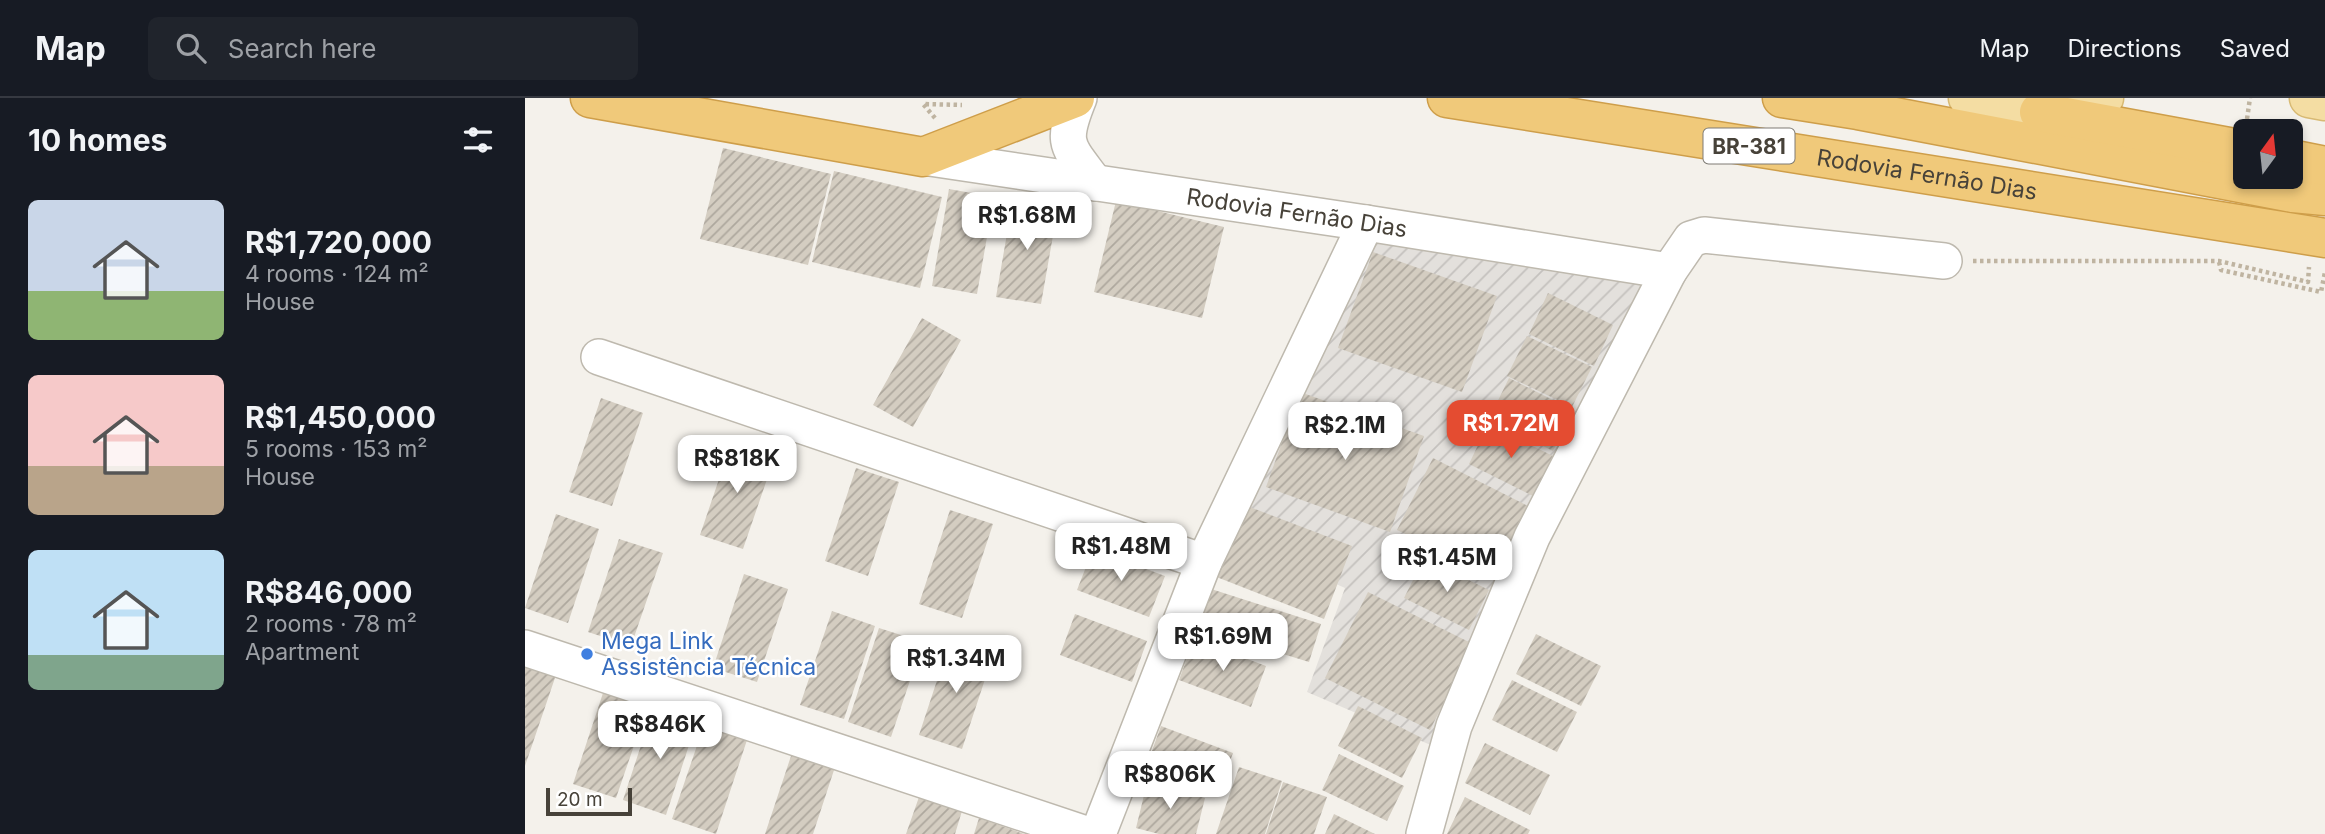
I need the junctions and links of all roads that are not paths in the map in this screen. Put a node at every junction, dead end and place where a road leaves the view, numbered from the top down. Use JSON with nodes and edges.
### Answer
{"nodes":[{"id":1,"x":590,"y":98,"type":"edge"},
{"id":2,"x":1077,"y":98,"type":"edge"},
{"id":3,"x":1447,"y":98,"type":"edge"},
{"id":4,"x":1782,"y":98,"type":"edge"},
{"id":5,"x":1968,"y":98,"type":"edge"},
{"id":6,"x":2103,"y":98,"type":"edge"},
{"id":7,"x":2309,"y":98,"type":"edge"},
{"id":8,"x":2325,"y":101,"type":"edge"},
{"id":9,"x":2039,"y":111,"type":"junction"},
{"id":10,"x":2233,"y":148,"type":"edge"},
{"id":11,"x":923,"y":157,"type":"junction"},
{"id":12,"x":2303,"y":161,"type":"edge"},
{"id":13,"x":2325,"y":166,"type":"edge"},
{"id":14,"x":1095,"y":183,"type":"junction"},
{"id":15,"x":2325,"y":196,"type":"edge"},
{"id":16,"x":1366,"y":223,"type":"junction"},
{"id":17,"x":2318,"y":237,"type":"edge"},
{"id":18,"x":1944,"y":261,"type":"road end"},
{"id":19,"x":1668,"y":271,"type":"junction"},
{"id":20,"x":599,"y":357,"type":"dead end"},
{"id":21,"x":1204,"y":562,"type":"junction"},
{"id":22,"x":525,"y":648,"type":"edge"},
{"id":23,"x":1086,"y":834,"type":"edge"},
{"id":24,"x":1098,"y":834,"type":"edge"},
{"id":25,"x":1424,"y":834,"type":"edge"}],
"edges":[{"from":1,"to":11,"type":"highway"},
{"from":2,"to":11,"type":"highway"},
{"from":2,"to":14,"type":"street"},
{"from":3,"to":17,"type":"highway","name":"Rodovia Fernão Dias","number":"BR-381"},
{"from":4,"to":15,"type":"highway","name":"Rodovia Fernão Dias","number":"BR-381"},
{"from":5,"to":9,"type":"main road"},
{"from":6,"to":9,"type":"main road"},
{"from":7,"to":8,"type":"main road"},
{"from":9,"to":10,"type":"highway"},
{"from":11,"to":14,"type":"street","name":"Rodovia Fernão Dias"},
{"from":12,"to":13,"type":"highway"},
{"from":14,"to":16,"type":"street","name":"Rodovia Fernão Dias"},
{"from":16,"to":19,"type":"street","name":"Rodovia Fernão Dias"},
{"from":16,"to":21,"type":"street"},
{"from":18,"to":19,"type":"street"},
{"from":19,"to":25,"type":"street"},
{"from":20,"to":21,"type":"street"},
{"from":21,"to":24,"type":"street"},
{"from":22,"to":23,"type":"street"}]}
